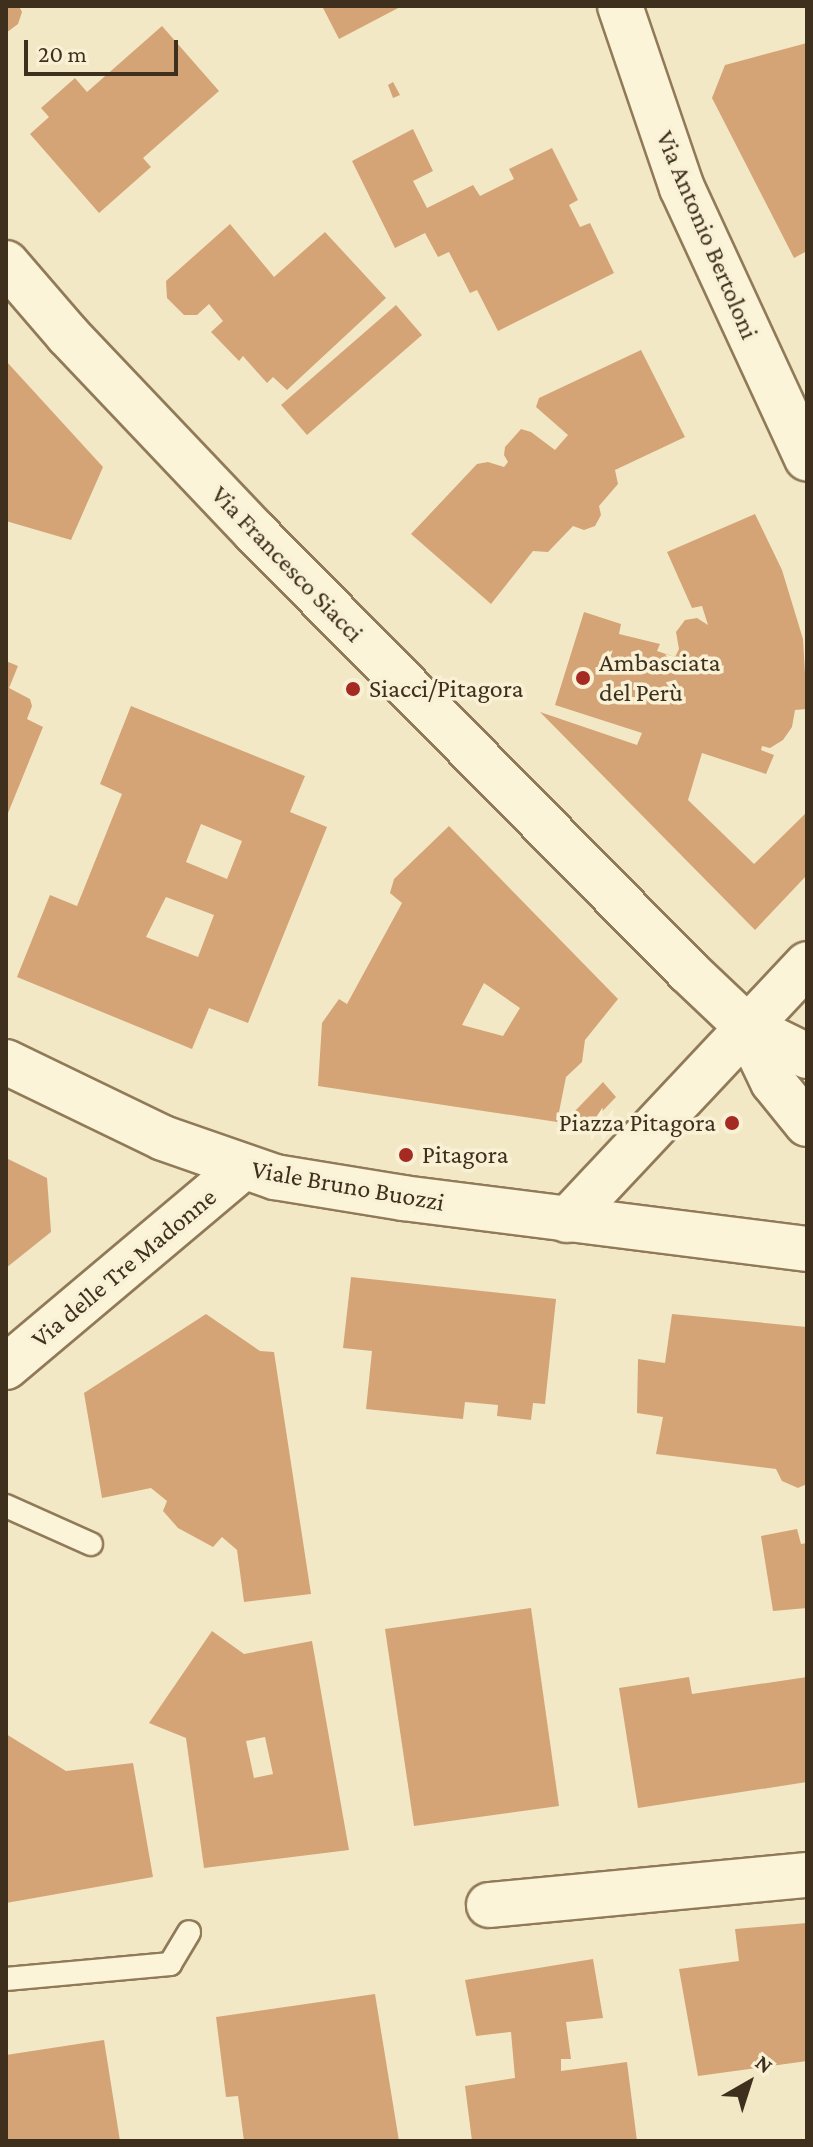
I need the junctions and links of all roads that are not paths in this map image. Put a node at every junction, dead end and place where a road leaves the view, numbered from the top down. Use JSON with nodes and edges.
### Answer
{"nodes":[{"id":1,"x":620,"y":6,"type":"edge"},
{"id":2,"x":6,"y":263,"type":"edge"},
{"id":3,"x":807,"y":459,"type":"edge"},
{"id":4,"x":807,"y":964,"type":"edge"},
{"id":5,"x":746,"y":1026,"type":"junction"},
{"id":6,"x":807,"y":1056,"type":"edge"},
{"id":7,"x":6,"y":1062,"type":"edge"},
{"id":8,"x":807,"y":1124,"type":"edge"},
{"id":9,"x":242,"y":1168,"type":"junction"},
{"id":10,"x":567,"y":1220,"type":"junction"},
{"id":11,"x":807,"y":1249,"type":"edge"},
{"id":12,"x":6,"y":1367,"type":"edge"},
{"id":13,"x":6,"y":1506,"type":"edge"},
{"id":14,"x":91,"y":1544,"type":"dead end"},
{"id":15,"x":807,"y":1875,"type":"edge"},
{"id":16,"x":489,"y":1905,"type":"dead end"},
{"id":17,"x":189,"y":1932,"type":"dead end"},
{"id":18,"x":6,"y":1979,"type":"edge"}],
"edges":[{"from":1,"to":3,"type":"street","name":"Via Antonio Bertoloni"},
{"from":2,"to":5,"type":"street","name":"Via Francesco Siacci"},
{"from":4,"to":5,"type":"street"},
{"from":5,"to":6,"type":"street"},
{"from":5,"to":8,"type":"street"},
{"from":5,"to":10,"type":"street"},
{"from":7,"to":9,"type":"street","name":"Viale Bruno Buozzi"},
{"from":9,"to":10,"type":"street","name":"Viale Bruno Buozzi"},
{"from":9,"to":12,"type":"street","name":"Via delle Tre Madonne"},
{"from":10,"to":11,"type":"street"},
{"from":13,"to":14,"type":"lane"},
{"from":15,"to":16,"type":"street"},
{"from":17,"to":18,"type":"lane"}]}
